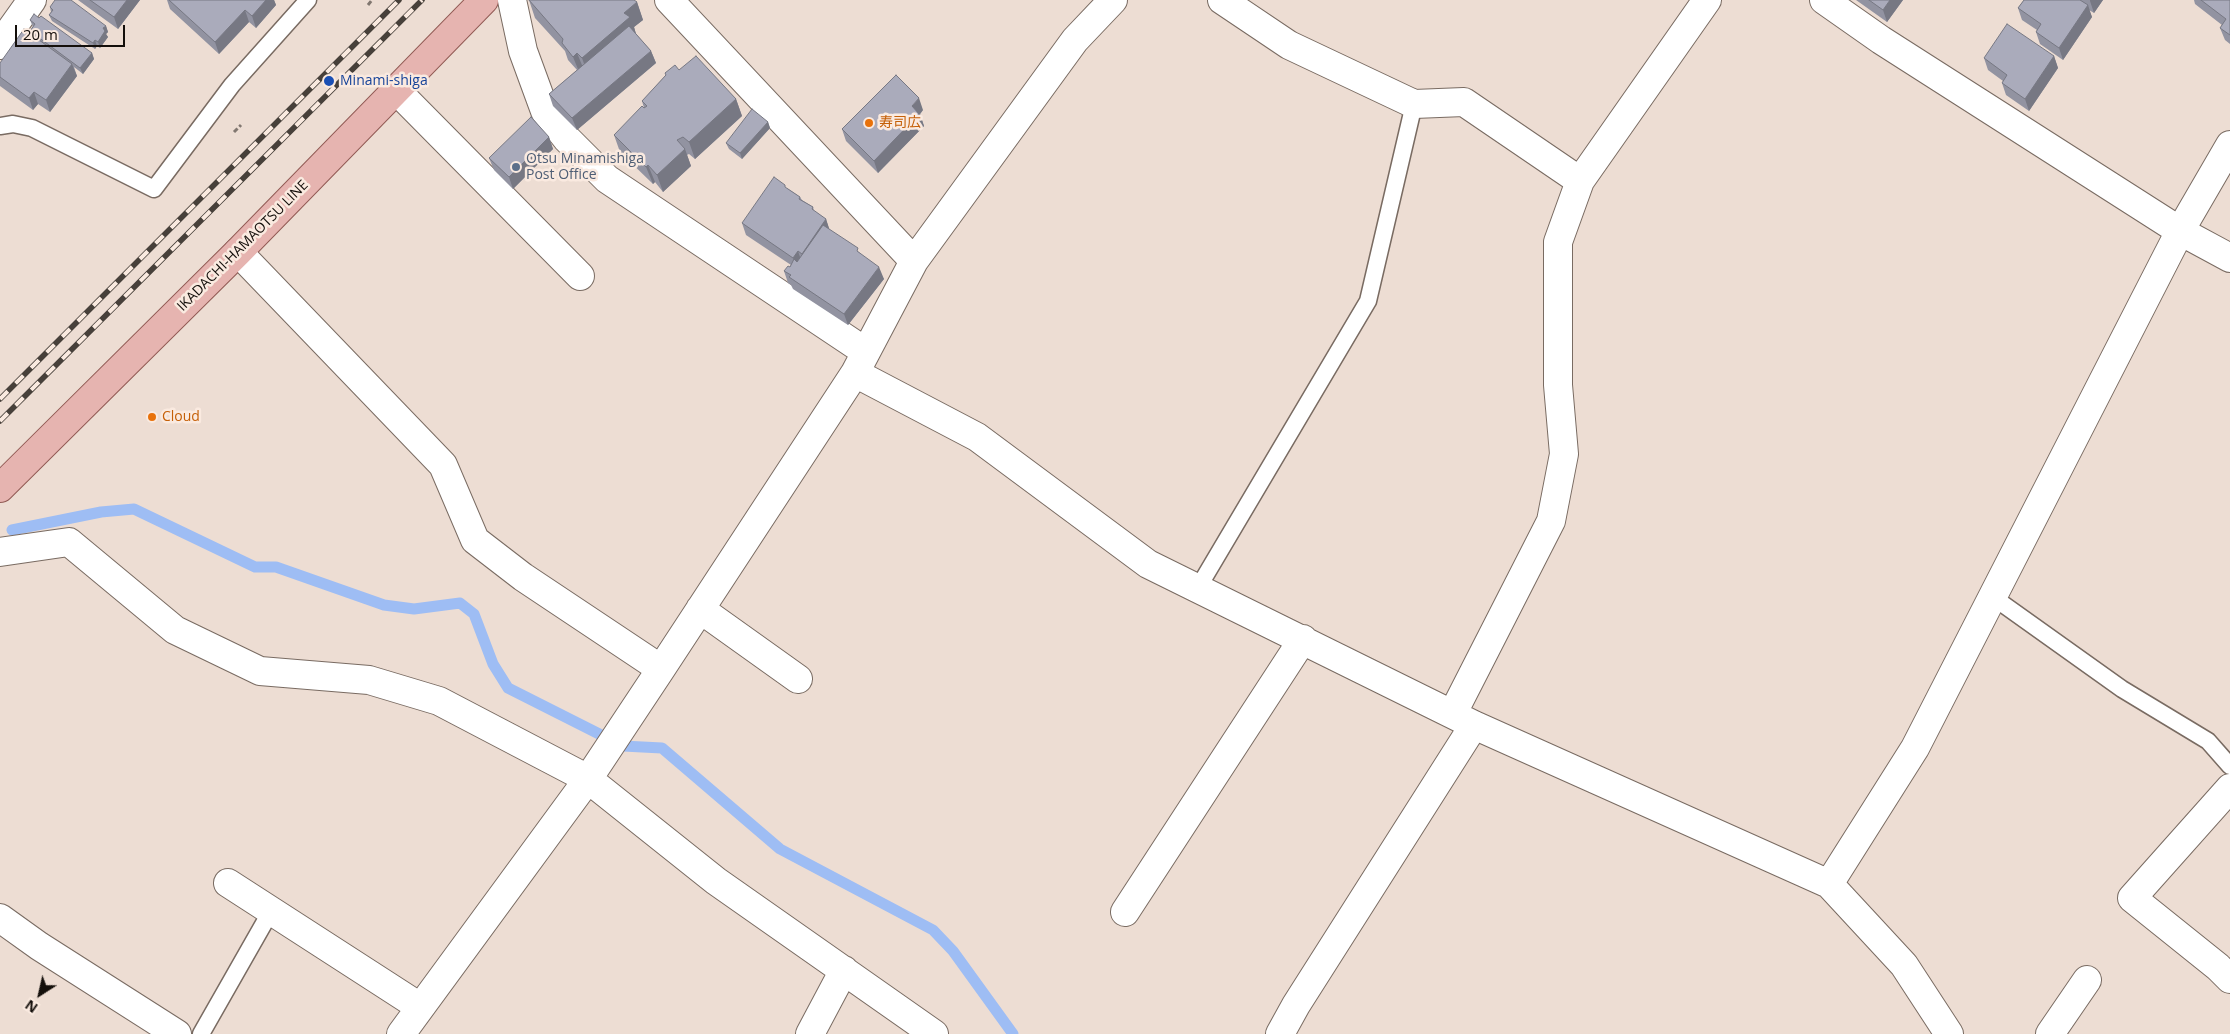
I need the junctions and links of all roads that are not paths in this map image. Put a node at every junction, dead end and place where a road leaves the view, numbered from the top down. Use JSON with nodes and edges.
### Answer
{"nodes":[{"id":1,"x":32,"y":0,"type":"edge"},
{"id":2,"x":308,"y":0,"type":"edge"},
{"id":3,"x":484,"y":0,"type":"edge"},
{"id":4,"x":512,"y":0,"type":"edge"},
{"id":5,"x":668,"y":0,"type":"edge"},
{"id":6,"x":1113,"y":0,"type":"edge"},
{"id":7,"x":1222,"y":0,"type":"edge"},
{"id":8,"x":1707,"y":0,"type":"edge"},
{"id":9,"x":1824,"y":0,"type":"edge"},
{"id":10,"x":0,"y":45,"type":"edge"},
{"id":11,"x":396,"y":90,"type":"junction"},
{"id":12,"x":1414,"y":104,"type":"junction"},
{"id":13,"x":0,"y":126,"type":"edge"},
{"id":14,"x":2230,"y":145,"type":"edge"},
{"id":15,"x":1580,"y":180,"type":"junction"},
{"id":16,"x":2180,"y":231,"type":"junction"},
{"id":17,"x":238,"y":252,"type":"junction"},
{"id":18,"x":2230,"y":258,"type":"edge"},
{"id":19,"x":914,"y":261,"type":"junction"},
{"id":20,"x":580,"y":276,"type":"dead end"},
{"id":21,"x":861,"y":362,"type":"junction"},
{"id":22,"x":0,"y":488,"type":"edge"},
{"id":23,"x":0,"y":552,"type":"edge"},
{"id":24,"x":1198,"y":588,"type":"junction"},
{"id":25,"x":1993,"y":597,"type":"junction"},
{"id":26,"x":700,"y":609,"type":"junction"},
{"id":27,"x":1303,"y":639,"type":"junction"},
{"id":28,"x":661,"y":668,"type":"junction"},
{"id":29,"x":798,"y":679,"type":"dead end"},
{"id":30,"x":1464,"y":719,"type":"junction"},
{"id":31,"x":2230,"y":766,"type":"edge"},
{"id":32,"x":594,"y":770,"type":"junction"},
{"id":33,"x":2230,"y":788,"type":"edge"},
{"id":34,"x":228,"y":883,"type":"dead end"},
{"id":35,"x":1829,"y":884,"type":"junction"},
{"id":36,"x":271,"y":911,"type":"junction"},
{"id":37,"x":1125,"y":912,"type":"dead end"},
{"id":38,"x":0,"y":918,"type":"edge"},
{"id":39,"x":844,"y":970,"type":"junction"},
{"id":40,"x":2230,"y":979,"type":"edge"},
{"id":41,"x":2087,"y":980,"type":"dead end"},
{"id":42,"x":420,"y":1007,"type":"junction"},
{"id":43,"x":177,"y":1034,"type":"edge"},
{"id":44,"x":201,"y":1034,"type":"edge"},
{"id":45,"x":401,"y":1034,"type":"edge"},
{"id":46,"x":810,"y":1034,"type":"edge"},
{"id":47,"x":934,"y":1034,"type":"edge"},
{"id":48,"x":1280,"y":1034,"type":"edge"},
{"id":49,"x":1949,"y":1034,"type":"edge"},
{"id":50,"x":2050,"y":1034,"type":"edge"}],
"edges":[{"from":1,"to":10,"type":"street"},
{"from":2,"to":13,"type":"lane"},
{"from":3,"to":11,"type":"main road","name":"IKADACHI-HAMAOTSU LINE"},
{"from":4,"to":21,"type":"street"},
{"from":5,"to":19,"type":"street"},
{"from":6,"to":19,"type":"street"},
{"from":7,"to":12,"type":"street"},
{"from":8,"to":15,"type":"street"},
{"from":9,"to":16,"type":"street"},
{"from":11,"to":17,"type":"main road","name":"IKADACHI-HAMAOTSU LINE"},
{"from":11,"to":20,"type":"street"},
{"from":12,"to":15,"type":"street"},
{"from":12,"to":24,"type":"lane"},
{"from":14,"to":16,"type":"street"},
{"from":15,"to":30,"type":"street"},
{"from":16,"to":18,"type":"street"},
{"from":16,"to":25,"type":"street"},
{"from":17,"to":22,"type":"main road","name":"IKADACHI-HAMAOTSU LINE"},
{"from":17,"to":28,"type":"street"},
{"from":19,"to":21,"type":"street"},
{"from":21,"to":24,"type":"street"},
{"from":21,"to":26,"type":"street"},
{"from":23,"to":32,"type":"street"},
{"from":24,"to":27,"type":"street"},
{"from":25,"to":31,"type":"lane"},
{"from":25,"to":35,"type":"street"},
{"from":26,"to":28,"type":"street"},
{"from":26,"to":29,"type":"street"},
{"from":27,"to":30,"type":"street"},
{"from":27,"to":37,"type":"street"},
{"from":28,"to":32,"type":"street"},
{"from":30,"to":35,"type":"street"},
{"from":30,"to":48,"type":"street"},
{"from":32,"to":39,"type":"street"},
{"from":32,"to":42,"type":"street"},
{"from":33,"to":40,"type":"street"},
{"from":34,"to":36,"type":"street"},
{"from":35,"to":49,"type":"street"},
{"from":36,"to":42,"type":"street"},
{"from":36,"to":44,"type":"lane"},
{"from":38,"to":43,"type":"street"},
{"from":39,"to":46,"type":"street"},
{"from":39,"to":47,"type":"street"},
{"from":41,"to":50,"type":"street"},
{"from":42,"to":45,"type":"street"}]}
